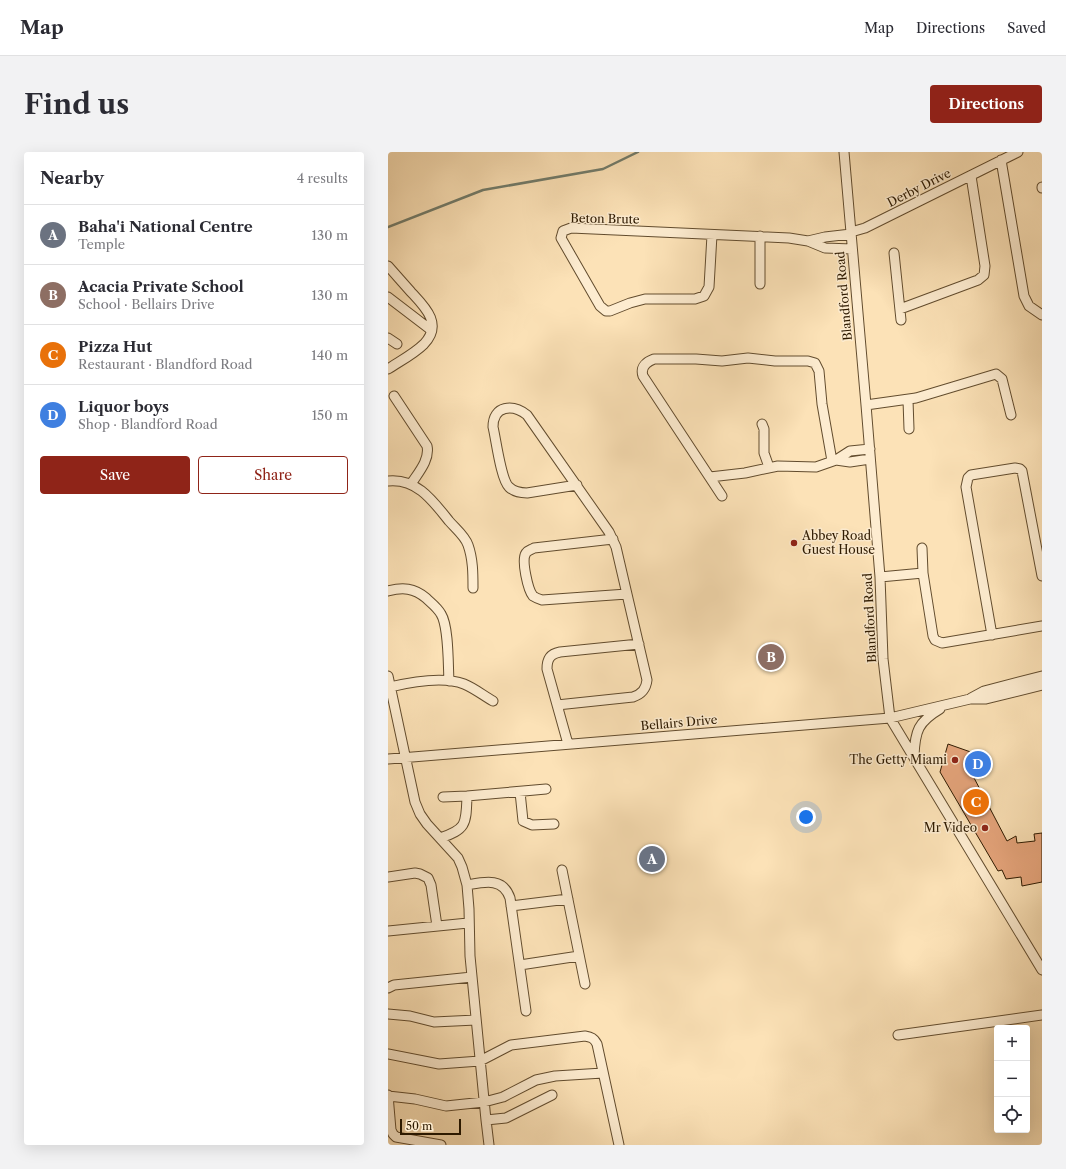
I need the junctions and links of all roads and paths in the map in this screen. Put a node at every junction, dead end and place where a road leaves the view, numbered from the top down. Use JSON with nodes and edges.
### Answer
{"nodes":[{"id":1,"x":844,"y":152,"type":"edge"},
{"id":2,"x":1018,"y":152,"type":"edge"},
{"id":3,"x":1001,"y":160,"type":"junction"},
{"id":4,"x":971,"y":176,"type":"junction"},
{"id":5,"x":851,"y":233,"type":"junction"},
{"id":6,"x":712,"y":235,"type":"junction"},
{"id":7,"x":760,"y":236,"type":"junction"},
{"id":8,"x":808,"y":241,"type":"junction"},
{"id":9,"x":852,"y":248,"type":"junction"},
{"id":10,"x":894,"y":253,"type":"dead end"},
{"id":11,"x":388,"y":266,"type":"edge"},
{"id":12,"x":760,"y":284,"type":"dead end"},
{"id":13,"x":388,"y":297,"type":"edge"},
{"id":14,"x":900,"y":309,"type":"junction"},
{"id":15,"x":1042,"y":315,"type":"edge"},
{"id":16,"x":901,"y":320,"type":"dead end"},
{"id":17,"x":431,"y":330,"type":"junction"},
{"id":18,"x":388,"y":338,"type":"edge"},
{"id":19,"x":397,"y":344,"type":"dead end"},
{"id":20,"x":388,"y":369,"type":"edge"},
{"id":21,"x":394,"y":396,"type":"dead end"},
{"id":22,"x":908,"y":400,"type":"junction"},
{"id":23,"x":866,"y":404,"type":"junction"},
{"id":24,"x":1010,"y":415,"type":"dead end"},
{"id":25,"x":762,"y":424,"type":"dead end"},
{"id":26,"x":909,"y":429,"type":"dead end"},
{"id":27,"x":870,"y":449,"type":"junction"},
{"id":28,"x":870,"y":459,"type":"junction"},
{"id":29,"x":834,"y":461,"type":"junction"},
{"id":30,"x":769,"y":467,"type":"junction"},
{"id":31,"x":710,"y":477,"type":"junction"},
{"id":32,"x":388,"y":481,"type":"edge"},
{"id":33,"x":411,"y":484,"type":"junction"},
{"id":34,"x":577,"y":486,"type":"junction"},
{"id":35,"x":722,"y":496,"type":"dead end"},
{"id":36,"x":613,"y":540,"type":"junction"},
{"id":37,"x":922,"y":548,"type":"dead end"},
{"id":38,"x":923,"y":573,"type":"junction"},
{"id":39,"x":1042,"y":576,"type":"edge"},
{"id":40,"x":880,"y":577,"type":"junction"},
{"id":41,"x":473,"y":588,"type":"dead end"},
{"id":42,"x":388,"y":591,"type":"edge"},
{"id":43,"x":626,"y":594,"type":"junction"},
{"id":44,"x":1042,"y":626,"type":"edge"},
{"id":45,"x":992,"y":635,"type":"junction"},
{"id":46,"x":638,"y":644,"type":"junction"},
{"id":47,"x":388,"y":676,"type":"edge"},
{"id":48,"x":1042,"y":676,"type":"edge"},
{"id":49,"x":449,"y":681,"type":"junction"},
{"id":50,"x":1042,"y":685,"type":"edge"},
{"id":51,"x":390,"y":687,"type":"junction"},
{"id":52,"x":970,"y":699,"type":"junction"},
{"id":53,"x":493,"y":701,"type":"dead end"},
{"id":54,"x":557,"y":704,"type":"junction"},
{"id":55,"x":948,"y":704,"type":"junction"},
{"id":56,"x":890,"y":718,"type":"junction"},
{"id":57,"x":568,"y":744,"type":"junction"},
{"id":58,"x":914,"y":756,"type":"junction"},
{"id":59,"x":406,"y":758,"type":"junction"},
{"id":60,"x":388,"y":759,"type":"edge"},
{"id":61,"x":546,"y":789,"type":"dead end"},
{"id":62,"x":520,"y":792,"type":"junction"},
{"id":63,"x":467,"y":796,"type":"junction"},
{"id":64,"x":443,"y":797,"type":"dead end"},
{"id":65,"x":554,"y":824,"type":"dead end"},
{"id":66,"x":440,"y":838,"type":"junction"},
{"id":67,"x":562,"y":870,"type":"dead end"},
{"id":68,"x":388,"y":878,"type":"edge"},
{"id":69,"x":467,"y":885,"type":"junction"},
{"id":70,"x":568,"y":899,"type":"junction"},
{"id":71,"x":511,"y":906,"type":"junction"},
{"id":72,"x":468,"y":923,"type":"junction"},
{"id":73,"x":437,"y":926,"type":"junction"},
{"id":74,"x":388,"y":932,"type":"edge"},
{"id":75,"x":579,"y":956,"type":"junction"},
{"id":76,"x":520,"y":966,"type":"junction"},
{"id":77,"x":1042,"y":970,"type":"edge"},
{"id":78,"x":472,"y":978,"type":"junction"},
{"id":79,"x":585,"y":984,"type":"dead end"},
{"id":80,"x":388,"y":988,"type":"edge"},
{"id":81,"x":526,"y":1011,"type":"dead end"},
{"id":82,"x":388,"y":1014,"type":"edge"},
{"id":83,"x":1042,"y":1015,"type":"edge"},
{"id":84,"x":476,"y":1020,"type":"junction"},
{"id":85,"x":898,"y":1035,"type":"dead end"},
{"id":86,"x":388,"y":1054,"type":"edge"},
{"id":87,"x":480,"y":1061,"type":"junction"},
{"id":88,"x":603,"y":1073,"type":"junction"},
{"id":89,"x":388,"y":1095,"type":"edge"},
{"id":90,"x":552,"y":1095,"type":"dead end"},
{"id":91,"x":484,"y":1102,"type":"junction"},
{"id":92,"x":486,"y":1120,"type":"junction"},
{"id":93,"x":441,"y":1145,"type":"edge"},
{"id":94,"x":489,"y":1145,"type":"edge"},
{"id":95,"x":619,"y":1145,"type":"edge"}],
"edges":[{"from":1,"to":5,"type":"street","name":"Blandford Road"},
{"from":2,"to":3,"type":"street","name":"Derby Drive"},
{"from":3,"to":4,"type":"street","name":"Derby Drive"},
{"from":3,"to":15,"type":"street"},
{"from":4,"to":5,"type":"street","name":"Derby Drive"},
{"from":4,"to":14,"type":"street"},
{"from":5,"to":8,"type":"street","name":"Beton Brute"},
{"from":5,"to":9,"type":"street","name":"Blandford Road"},
{"from":6,"to":6,"type":"street","name":"Beton Brute"},
{"from":6,"to":7,"type":"street","name":"Beton Brute"},
{"from":7,"to":8,"type":"street","name":"Beton Brute"},
{"from":7,"to":12,"type":"street"},
{"from":8,"to":9,"type":"street","name":"Beton Brute"},
{"from":9,"to":23,"type":"street","name":"Blandford Road"},
{"from":10,"to":14,"type":"street"},
{"from":11,"to":17,"type":"street"},
{"from":13,"to":17,"type":"street"},
{"from":14,"to":16,"type":"street"},
{"from":17,"to":20,"type":"street"},
{"from":18,"to":19,"type":"street"},
{"from":21,"to":33,"type":"street"},
{"from":22,"to":23,"type":"street"},
{"from":22,"to":24,"type":"street"},
{"from":22,"to":26,"type":"street"},
{"from":23,"to":27,"type":"street","name":"Blandford Road"},
{"from":25,"to":30,"type":"street"},
{"from":27,"to":28,"type":"street","name":"Blandford Road"},
{"from":27,"to":29,"type":"street"},
{"from":28,"to":29,"type":"street"},
{"from":28,"to":40,"type":"street","name":"Blandford Road"},
{"from":29,"to":30,"type":"street"},
{"from":29,"to":31,"type":"street"},
{"from":30,"to":31,"type":"street"},
{"from":31,"to":35,"type":"street"},
{"from":32,"to":33,"type":"street"},
{"from":33,"to":41,"type":"street"},
{"from":34,"to":34,"type":"street"},
{"from":34,"to":36,"type":"street"},
{"from":36,"to":43,"type":"street"},
{"from":36,"to":43,"type":"street"},
{"from":37,"to":38,"type":"street"},
{"from":38,"to":40,"type":"street"},
{"from":38,"to":45,"type":"street"},
{"from":39,"to":45,"type":"street"},
{"from":40,"to":56,"type":"street","name":"Blandford Road"},
{"from":42,"to":49,"type":"street"},
{"from":43,"to":46,"type":"street"},
{"from":44,"to":45,"type":"street"},
{"from":46,"to":54,"type":"street"},
{"from":46,"to":54,"type":"street"},
{"from":47,"to":51,"type":"street"},
{"from":48,"to":52,"type":"street","name":"Bellairs Drive"},
{"from":49,"to":51,"type":"street"},
{"from":49,"to":53,"type":"street"},
{"from":50,"to":52,"type":"street","name":"Bellairs Drive"},
{"from":51,"to":59,"type":"street"},
{"from":52,"to":55,"type":"street","name":"Bellairs Drive"},
{"from":54,"to":57,"type":"street"},
{"from":55,"to":56,"type":"street","name":"Bellairs Drive"},
{"from":55,"to":58,"type":"street"},
{"from":56,"to":57,"type":"street","name":"Bellairs Drive"},
{"from":56,"to":58,"type":"street","name":"Blandford Road"},
{"from":57,"to":59,"type":"street","name":"Bellairs Drive"},
{"from":58,"to":77,"type":"street","name":"Blandford Road"},
{"from":59,"to":60,"type":"street","name":"Bellairs Drive"},
{"from":59,"to":66,"type":"street"},
{"from":61,"to":62,"type":"street"},
{"from":62,"to":63,"type":"street"},
{"from":62,"to":65,"type":"street"},
{"from":63,"to":64,"type":"street"},
{"from":63,"to":66,"type":"street"},
{"from":66,"to":69,"type":"street"},
{"from":67,"to":70,"type":"street"},
{"from":68,"to":73,"type":"street"},
{"from":69,"to":71,"type":"street"},
{"from":69,"to":72,"type":"street"},
{"from":70,"to":71,"type":"street"},
{"from":70,"to":75,"type":"street"},
{"from":71,"to":76,"type":"street"},
{"from":72,"to":73,"type":"street"},
{"from":72,"to":78,"type":"street"},
{"from":73,"to":74,"type":"street"},
{"from":75,"to":76,"type":"street"},
{"from":75,"to":79,"type":"street"},
{"from":76,"to":81,"type":"street"},
{"from":78,"to":80,"type":"street"},
{"from":78,"to":84,"type":"street"},
{"from":82,"to":84,"type":"street"},
{"from":83,"to":85,"type":"street"},
{"from":84,"to":87,"type":"street"},
{"from":86,"to":87,"type":"street"},
{"from":87,"to":88,"type":"street"},
{"from":87,"to":91,"type":"street"},
{"from":88,"to":91,"type":"street"},
{"from":88,"to":95,"type":"street"},
{"from":89,"to":91,"type":"street"},
{"from":89,"to":93,"type":"street"},
{"from":90,"to":92,"type":"street"},
{"from":91,"to":92,"type":"street"},
{"from":92,"to":94,"type":"street"}]}
